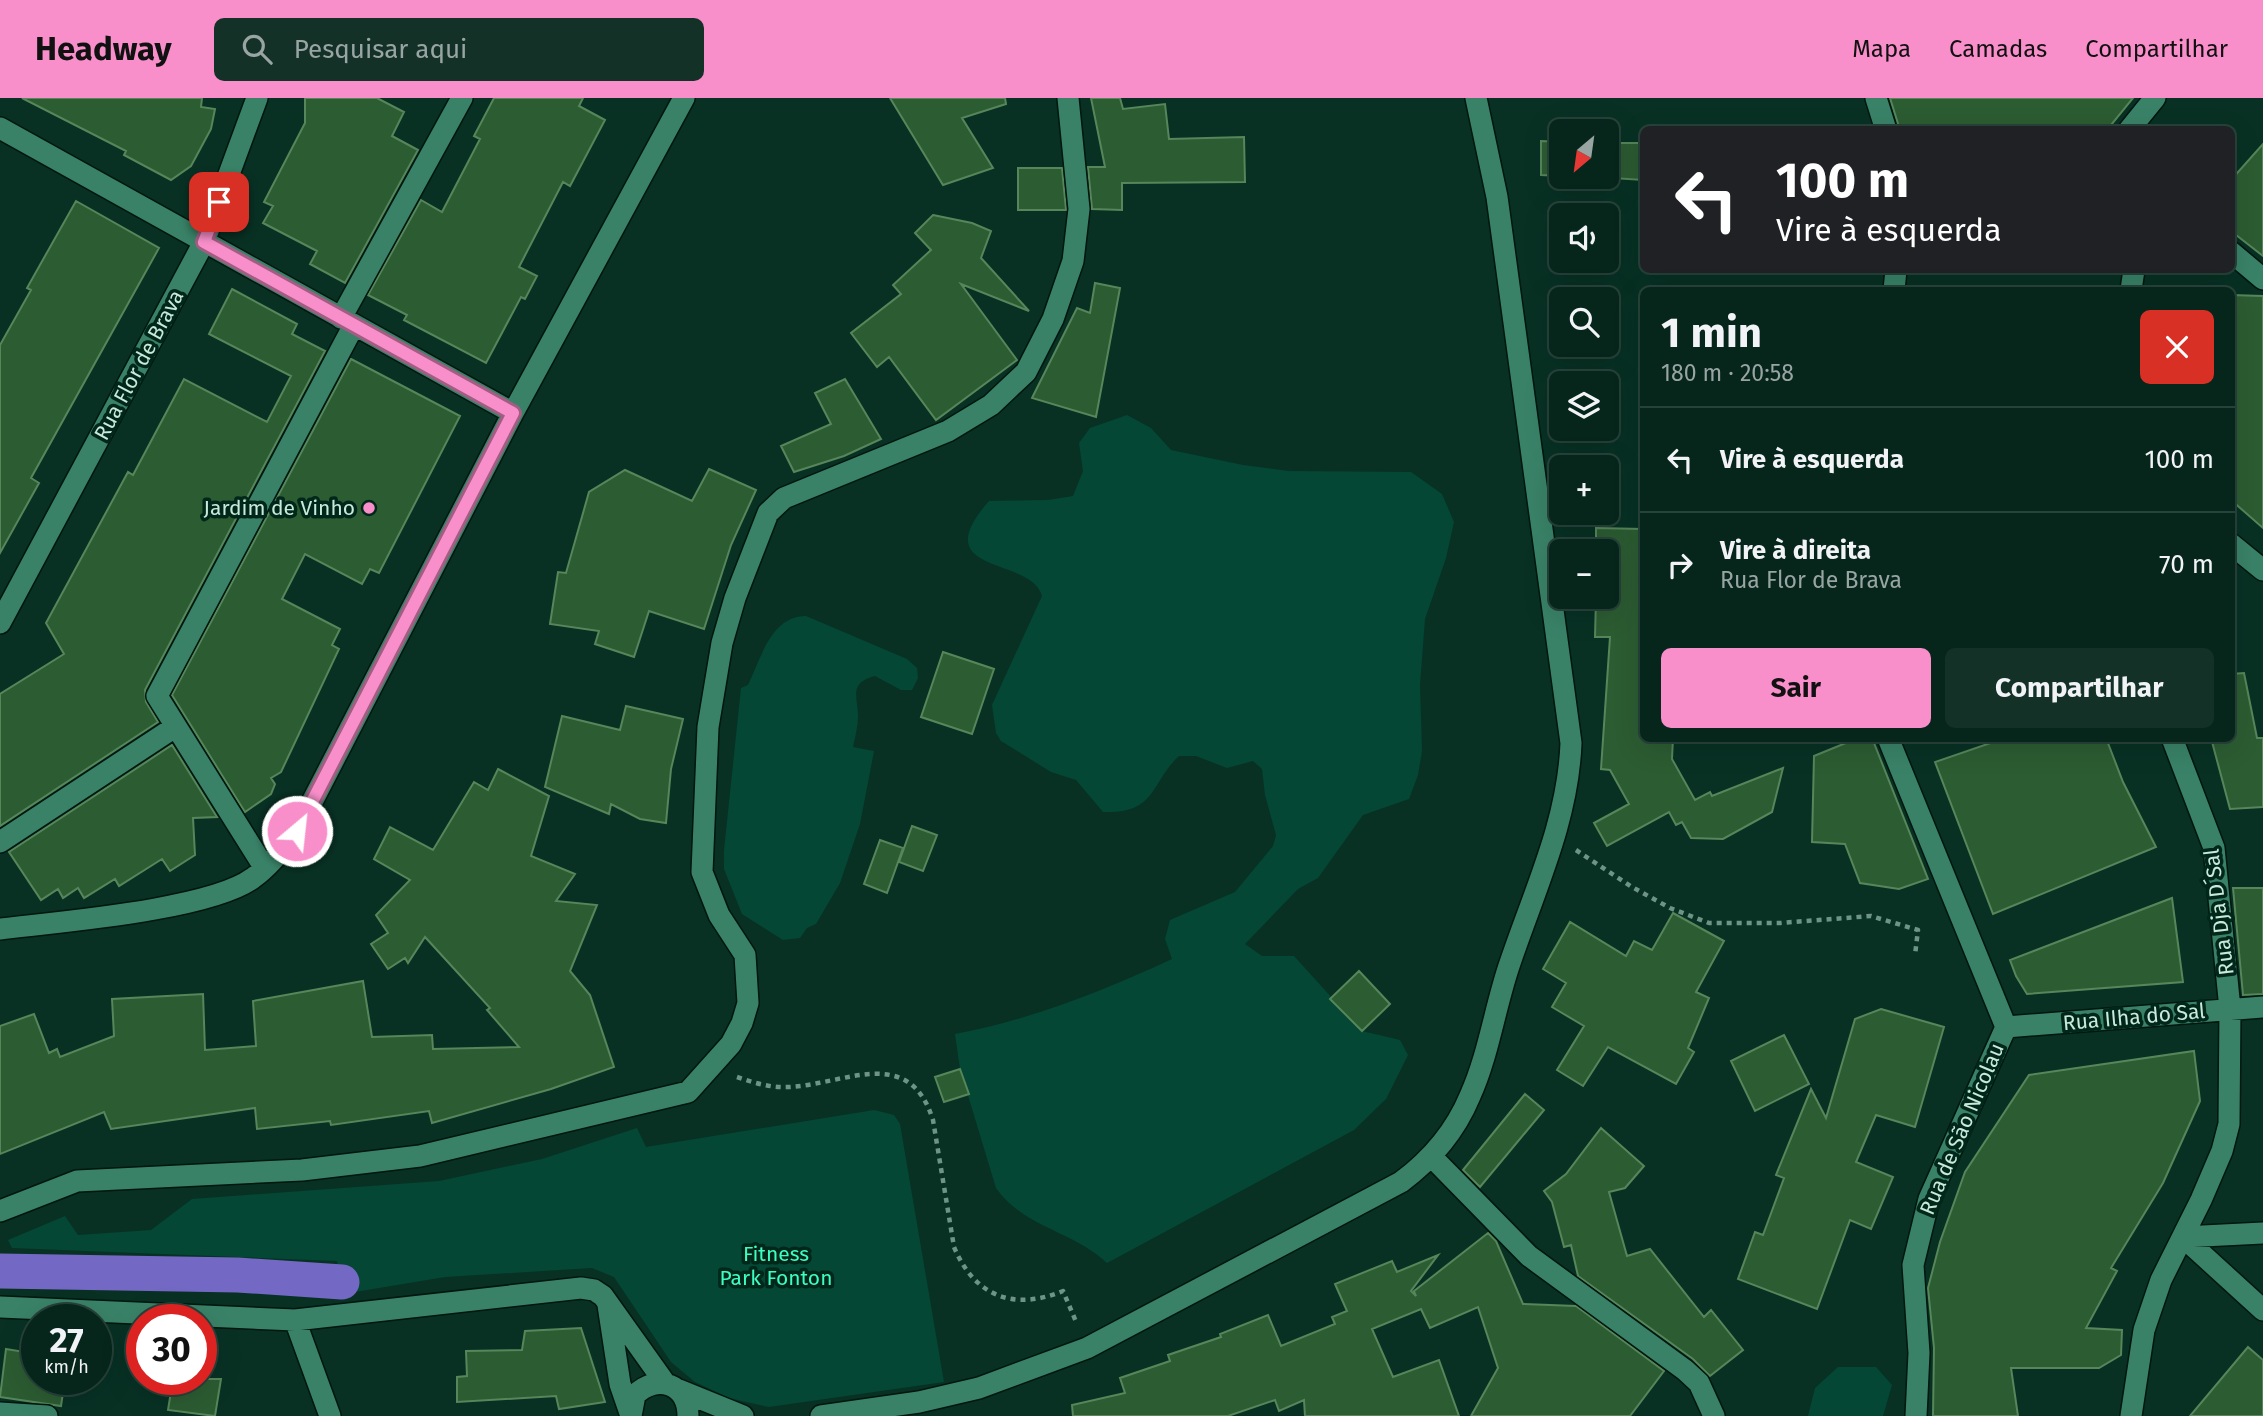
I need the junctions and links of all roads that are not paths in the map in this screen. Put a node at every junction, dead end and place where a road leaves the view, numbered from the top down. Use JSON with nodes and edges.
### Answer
{"nodes":[{"id":1,"x":257,"y":98,"type":"edge"},
{"id":2,"x":462,"y":98,"type":"edge"},
{"id":3,"x":684,"y":98,"type":"edge"},
{"id":4,"x":1068,"y":98,"type":"edge"},
{"id":5,"x":1476,"y":98,"type":"edge"},
{"id":6,"x":1876,"y":98,"type":"edge"},
{"id":7,"x":2155,"y":98,"type":"edge"},
{"id":8,"x":1885,"y":126,"type":"edge"},
{"id":9,"x":2132,"y":126,"type":"edge"},
{"id":10,"x":0,"y":128,"type":"edge"},
{"id":11,"x":204,"y":242,"type":"junction"},
{"id":12,"x":2235,"y":255,"type":"edge"},
{"id":13,"x":2263,"y":279,"type":"edge"},
{"id":14,"x":348,"y":321,"type":"junction"},
{"id":15,"x":513,"y":413,"type":"junction"},
{"id":16,"x":2235,"y":547,"type":"edge"},
{"id":17,"x":2263,"y":570,"type":"edge"},
{"id":18,"x":0,"y":623,"type":"edge"},
{"id":19,"x":175,"y":727,"type":"junction"},
{"id":20,"x":1890,"y":742,"type":"edge"},
{"id":21,"x":2174,"y":742,"type":"edge"},
{"id":22,"x":0,"y":842,"type":"edge"},
{"id":23,"x":264,"y":867,"type":"junction"},
{"id":24,"x":0,"y":929,"type":"edge"},
{"id":25,"x":2263,"y":1007,"type":"edge"},
{"id":26,"x":2230,"y":1009,"type":"junction"},
{"id":27,"x":2006,"y":1027,"type":"junction"},
{"id":28,"x":1432,"y":1157,"type":"junction"},
{"id":29,"x":0,"y":1211,"type":"edge"},
{"id":30,"x":2263,"y":1233,"type":"edge"},
{"id":31,"x":2183,"y":1237,"type":"junction"},
{"id":32,"x":608,"y":1305,"type":"junction"},
{"id":33,"x":0,"y":1307,"type":"edge"},
{"id":34,"x":2263,"y":1310,"type":"edge"},
{"id":35,"x":295,"y":1320,"type":"junction"},
{"id":36,"x":672,"y":1386,"type":"junction"},
{"id":37,"x":0,"y":1413,"type":"edge"},
{"id":38,"x":47,"y":1416,"type":"edge"},
{"id":39,"x":330,"y":1416,"type":"edge"},
{"id":40,"x":631,"y":1416,"type":"edge"},
{"id":41,"x":688,"y":1416,"type":"edge"},
{"id":42,"x":743,"y":1416,"type":"edge"},
{"id":43,"x":821,"y":1416,"type":"edge"},
{"id":44,"x":1714,"y":1416,"type":"edge"},
{"id":45,"x":1916,"y":1416,"type":"edge"},
{"id":46,"x":2131,"y":1416,"type":"edge"}],
"edges":[{"from":1,"to":11,"type":"street","name":"Rua Flor de Brava"},
{"from":2,"to":14,"type":"street"},
{"from":3,"to":15,"type":"street"},
{"from":4,"to":29,"type":"street"},
{"from":5,"to":28,"type":"street"},
{"from":6,"to":8,"type":"street"},
{"from":7,"to":9,"type":"street"},
{"from":10,"to":11,"type":"street"},
{"from":11,"to":14,"type":"street"},
{"from":11,"to":18,"type":"street","name":"Rua Flor de Brava"},
{"from":12,"to":13,"type":"street"},
{"from":14,"to":15,"type":"street"},
{"from":14,"to":19,"type":"street"},
{"from":15,"to":23,"type":"street"},
{"from":16,"to":17,"type":"street"},
{"from":19,"to":22,"type":"street"},
{"from":19,"to":23,"type":"street"},
{"from":20,"to":27,"type":"street","name":"Rua de São Nicolau"},
{"from":21,"to":26,"type":"street","name":"Rua Dja D´Sal"},
{"from":23,"to":24,"type":"street"},
{"from":25,"to":26,"type":"street","name":"Rua Ilha do Sal"},
{"from":26,"to":27,"type":"street","name":"Rua Ilha do Sal"},
{"from":26,"to":31,"type":"street","name":"Rua Dja D´Sal"},
{"from":27,"to":45,"type":"street","name":"Rua de São Nicolau"},
{"from":28,"to":43,"type":"street"},
{"from":28,"to":44,"type":"street"},
{"from":30,"to":31,"type":"street"},
{"from":31,"to":34,"type":"street"},
{"from":31,"to":46,"type":"street","name":"Rua Dja D´Sal"},
{"from":32,"to":35,"type":"street"},
{"from":32,"to":36,"type":"street"},
{"from":32,"to":40,"type":"street"},
{"from":33,"to":35,"type":"street"},
{"from":35,"to":39,"type":"street"},
{"from":36,"to":40,"type":"street"},
{"from":36,"to":41,"type":"street"},
{"from":36,"to":42,"type":"street"},
{"from":37,"to":38,"type":"street"}]}
